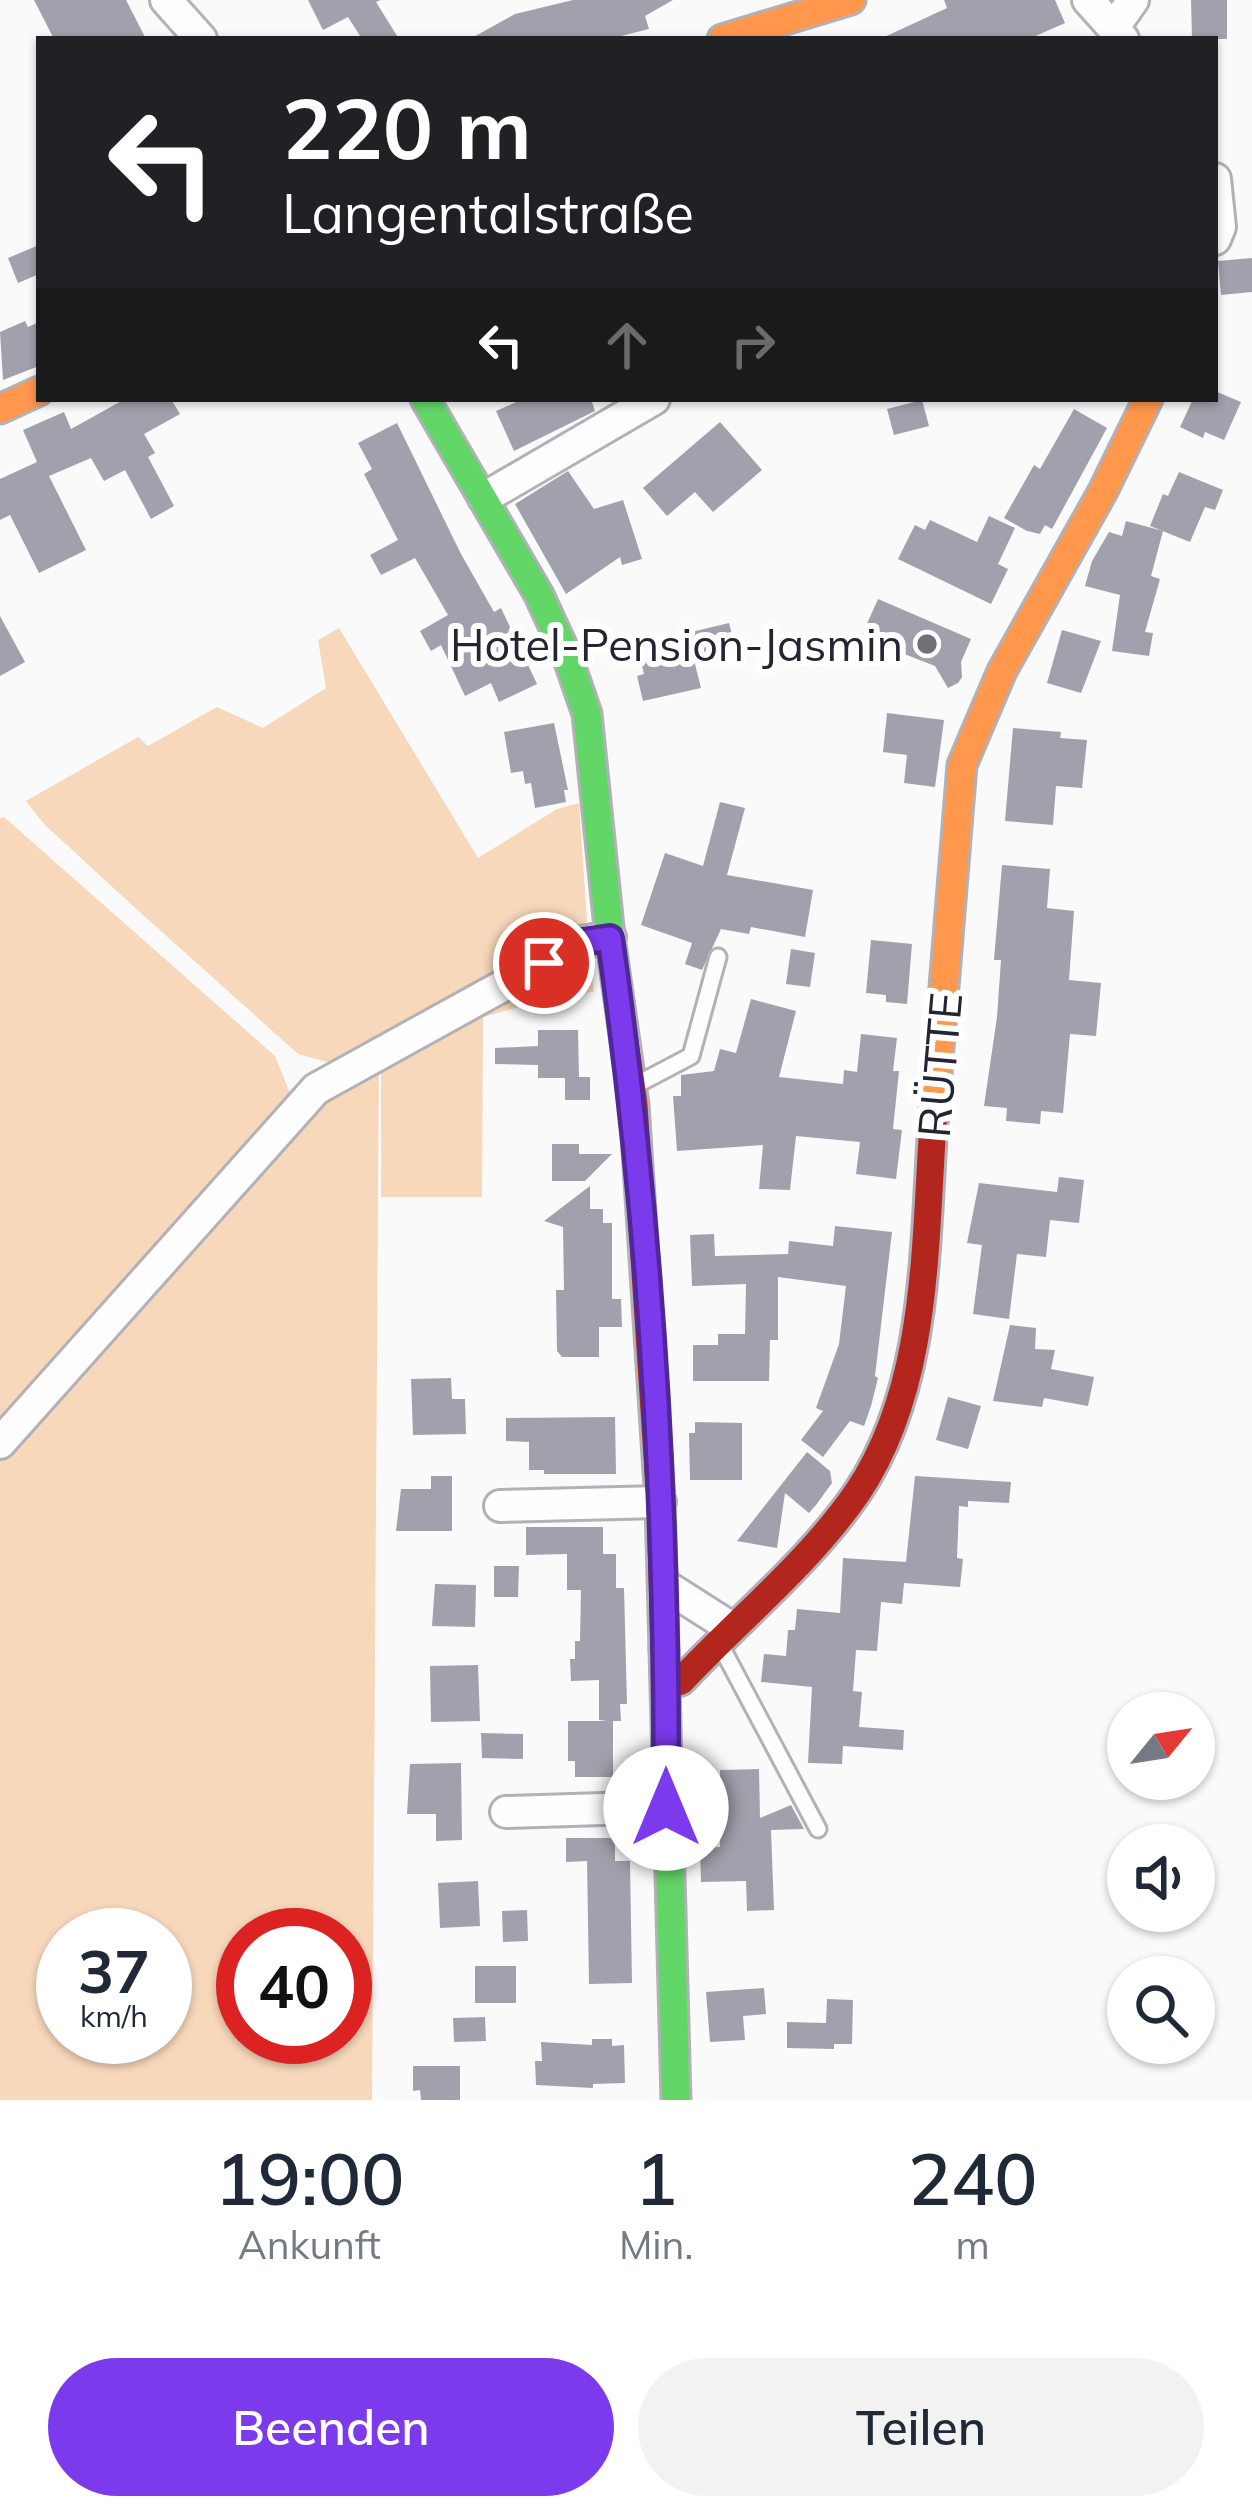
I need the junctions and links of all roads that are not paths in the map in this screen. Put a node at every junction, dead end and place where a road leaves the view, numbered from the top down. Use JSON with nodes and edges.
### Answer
{"nodes":[{"id":1,"x":851,"y":0,"type":"edge"},
{"id":2,"x":1088,"y":0,"type":"edge"},
{"id":3,"x":1133,"y":0,"type":"edge"},
{"id":4,"x":170,"y":1,"type":"edge"},
{"id":5,"x":1119,"y":33,"type":"edge"},
{"id":6,"x":199,"y":36,"type":"edge"},
{"id":7,"x":733,"y":36,"type":"edge"},
{"id":8,"x":1252,"y":229,"type":"edge"},
{"id":9,"x":1218,"y":231,"type":"edge"},
{"id":10,"x":36,"y":392,"type":"edge"},
{"id":11,"x":427,"y":402,"type":"edge"},
{"id":12,"x":649,"y":402,"type":"edge"},
{"id":13,"x":1147,"y":402,"type":"edge"},
{"id":14,"x":0,"y":409,"type":"edge"},
{"id":15,"x":484,"y":498,"type":"junction"},
{"id":16,"x":610,"y":938,"type":"junction"},
{"id":17,"x":718,"y":957,"type":"dead end"},
{"id":18,"x":631,"y":1088,"type":"junction"},
{"id":19,"x":0,"y":1443,"type":"edge"},
{"id":20,"x":661,"y":1502,"type":"junction"},
{"id":21,"x":500,"y":1506,"type":"dead end"},
{"id":22,"x":664,"y":1585,"type":"junction"},
{"id":23,"x":722,"y":1636,"type":"junction"},
{"id":24,"x":668,"y":1685,"type":"junction"},
{"id":25,"x":666,"y":1808,"type":"junction"},
{"id":26,"x":506,"y":1812,"type":"dead end"},
{"id":27,"x":818,"y":1829,"type":"dead end"},
{"id":28,"x":681,"y":2099,"type":"edge"}],
"edges":[{"from":1,"to":7,"type":"street"},
{"from":2,"to":5,"type":"street"},
{"from":3,"to":5,"type":"street"},
{"from":4,"to":6,"type":"street"},
{"from":8,"to":9,"type":"street"},
{"from":10,"to":14,"type":"street"},
{"from":11,"to":15,"type":"street"},
{"from":12,"to":15,"type":"street"},
{"from":13,"to":23,"type":"street","name":"RÜTTE"},
{"from":15,"to":16,"type":"street"},
{"from":16,"to":18,"type":"street"},
{"from":16,"to":19,"type":"street"},
{"from":17,"to":18,"type":"lane"},
{"from":18,"to":20,"type":"street"},
{"from":20,"to":21,"type":"street"},
{"from":20,"to":22,"type":"street"},
{"from":22,"to":23,"type":"street"},
{"from":22,"to":24,"type":"street"},
{"from":23,"to":24,"type":"street","name":"RÜTTE"},
{"from":23,"to":27,"type":"lane"},
{"from":24,"to":25,"type":"street"},
{"from":25,"to":26,"type":"street"},
{"from":25,"to":28,"type":"street"}]}
